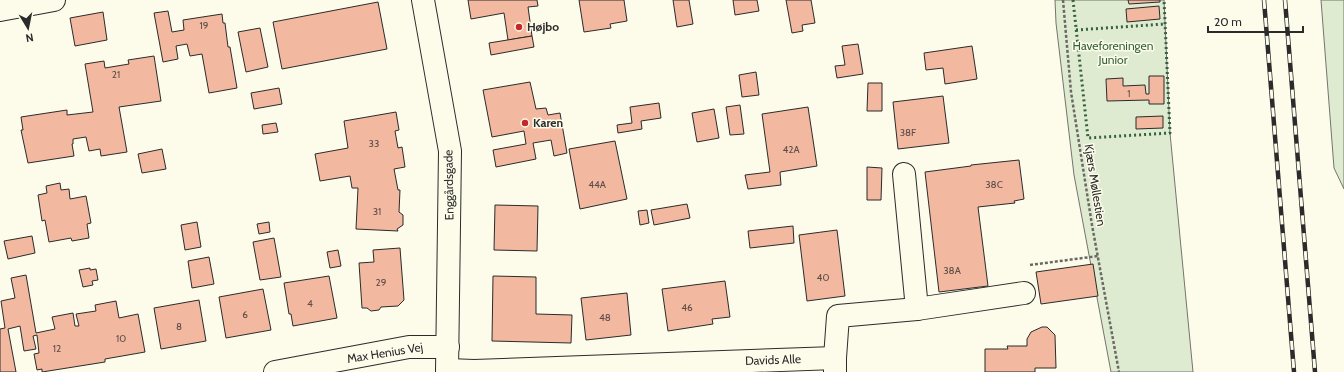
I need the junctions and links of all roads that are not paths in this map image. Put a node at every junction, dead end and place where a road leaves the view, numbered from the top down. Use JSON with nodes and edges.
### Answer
{"nodes":[{"id":1,"x":54,"y":0,"type":"edge"},
{"id":2,"x":423,"y":0,"type":"edge"},
{"id":3,"x":0,"y":10,"type":"edge"},
{"id":4,"x":904,"y":174,"type":"dead end"},
{"id":5,"x":1015,"y":294,"type":"road end"},
{"id":6,"x":917,"y":309,"type":"junction"},
{"id":7,"x":448,"y":347,"type":"junction"},
{"id":8,"x":835,"y":365,"type":"edge"},
{"id":9,"x":448,"y":371,"type":"edge"},
{"id":10,"x":275,"y":372,"type":"edge"}],
"edges":[{"from":1,"to":3,"type":"street"},
{"from":2,"to":7,"type":"street","name":"Enggårdsgade"},
{"from":4,"to":6,"type":"street"},
{"from":5,"to":6,"type":"street","name":"Davids Alle"},
{"from":6,"to":8,"type":"street","name":"Davids Alle"},
{"from":7,"to":9,"type":"street","name":"Enggårdsgade"},
{"from":7,"to":10,"type":"street","name":"Max Henius Vej"},
{"from":8,"to":9,"type":"street","name":"Davids Alle"}]}
